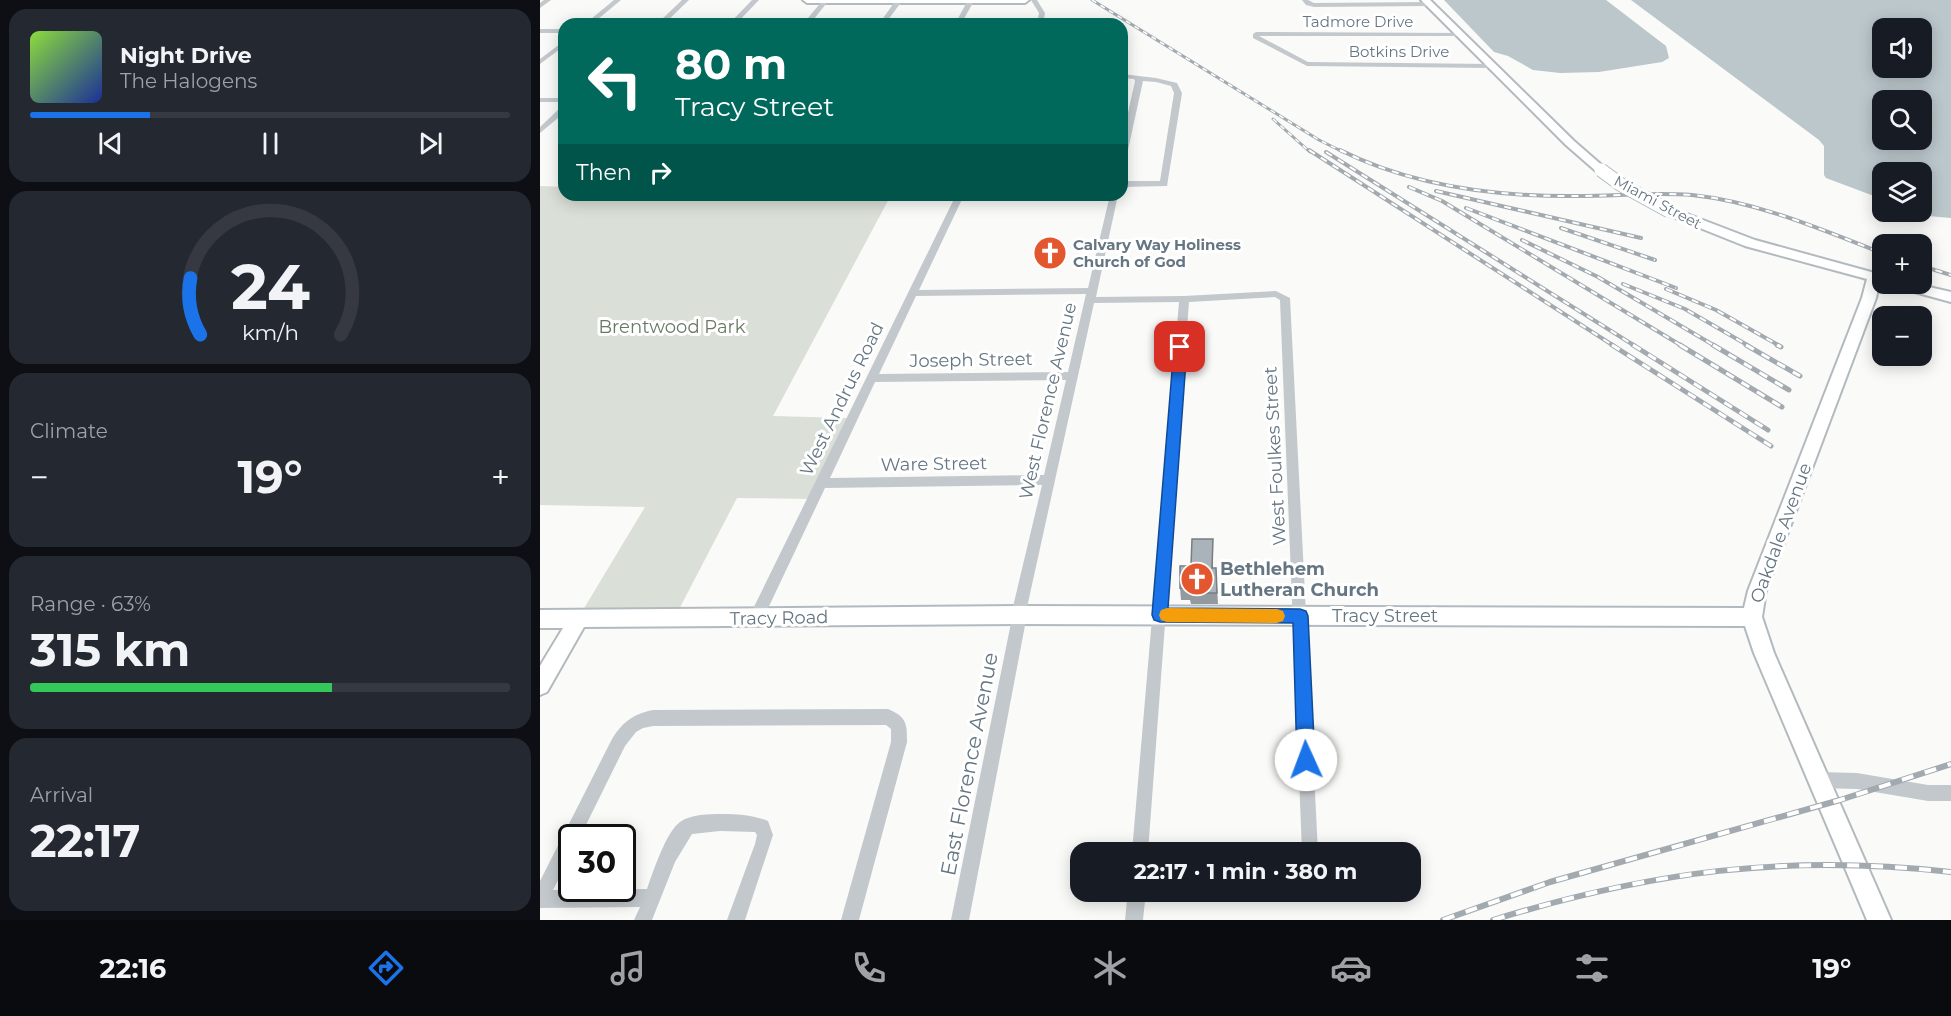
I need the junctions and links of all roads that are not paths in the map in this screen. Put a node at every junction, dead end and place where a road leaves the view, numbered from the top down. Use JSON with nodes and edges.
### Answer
{"nodes":[{"id":1,"x":548,"y":0,"type":"edge"},
{"id":2,"x":618,"y":0,"type":"edge"},
{"id":3,"x":686,"y":0,"type":"edge"},
{"id":4,"x":756,"y":0,"type":"edge"},
{"id":5,"x":807,"y":0,"type":"edge"},
{"id":6,"x":826,"y":0,"type":"edge"},
{"id":7,"x":1025,"y":0,"type":"edge"},
{"id":8,"x":1034,"y":0,"type":"edge"},
{"id":9,"x":899,"y":1,"type":"edge"},
{"id":10,"x":971,"y":1,"type":"edge"},
{"id":11,"x":1306,"y":2,"type":"edge"},
{"id":12,"x":1427,"y":2,"type":"edge"},
{"id":13,"x":540,"y":6,"type":"edge"},
{"id":14,"x":596,"y":18,"type":"edge"},
{"id":15,"x":666,"y":18,"type":"edge"},
{"id":16,"x":738,"y":18,"type":"edge"},
{"id":17,"x":811,"y":18,"type":"edge"},
{"id":18,"x":886,"y":18,"type":"edge"},
{"id":19,"x":961,"y":18,"type":"edge"},
{"id":20,"x":1041,"y":18,"type":"edge"},
{"id":21,"x":540,"y":31,"type":"edge"},
{"id":22,"x":558,"y":31,"type":"edge"},
{"id":23,"x":1459,"y":35,"type":"junction"},
{"id":24,"x":558,"y":48,"type":"edge"},
{"id":25,"x":540,"y":62,"type":"edge"},
{"id":26,"x":1307,"y":64,"type":"joint"},
{"id":27,"x":1491,"y":66,"type":"junction"},
{"id":28,"x":1128,"y":77,"type":"edge"},
{"id":29,"x":1138,"y":78,"type":"junction"},
{"id":30,"x":540,"y":100,"type":"edge"},
{"id":31,"x":558,"y":100,"type":"edge"},
{"id":32,"x":558,"y":114,"type":"edge"},
{"id":33,"x":1128,"y":129,"type":"edge"},
{"id":34,"x":540,"y":131,"type":"edge"},
{"id":35,"x":1128,"y":184,"type":"edge"},
{"id":36,"x":957,"y":201,"type":"edge"},
{"id":37,"x":1113,"y":201,"type":"edge"},
{"id":38,"x":1872,"y":276,"type":"edge"},
{"id":39,"x":1872,"y":291,"type":"edge"},
{"id":40,"x":1932,"y":292,"type":"edge"},
{"id":41,"x":913,"y":293,"type":"junction"},
{"id":42,"x":1090,"y":296,"type":"junction"},
{"id":43,"x":1951,"y":297,"type":"edge"},
{"id":44,"x":1184,"y":300,"type":"junction"},
{"id":45,"x":1072,"y":376,"type":"junction"},
{"id":46,"x":872,"y":378,"type":"junction"},
{"id":47,"x":1047,"y":480,"type":"junction"},
{"id":48,"x":820,"y":483,"type":"junction"},
{"id":49,"x":1019,"y":615,"type":"junction"},
{"id":50,"x":1160,"y":615,"type":"junction"},
{"id":51,"x":1300,"y":616,"type":"junction"},
{"id":52,"x":1752,"y":617,"type":"junction"},
{"id":53,"x":756,"y":618,"type":"junction"},
{"id":54,"x":540,"y":619,"type":"edge"},
{"id":55,"x":578,"y":620,"type":"junction"},
{"id":56,"x":540,"y":685,"type":"edge"},
{"id":57,"x":1818,"y":780,"type":"junction"},
{"id":58,"x":1951,"y":793,"type":"edge"},
{"id":59,"x":1141,"y":842,"type":"edge"},
{"id":60,"x":1310,"y":842,"type":"edge"},
{"id":61,"x":653,"y":898,"type":"junction"},
{"id":62,"x":540,"y":899,"type":"edge"},
{"id":63,"x":1136,"y":902,"type":"edge"},
{"id":64,"x":643,"y":920,"type":"edge"},
{"id":65,"x":736,"y":920,"type":"edge"},
{"id":66,"x":850,"y":920,"type":"edge"},
{"id":67,"x":960,"y":920,"type":"edge"},
{"id":68,"x":1134,"y":920,"type":"edge"},
{"id":69,"x":1879,"y":920,"type":"edge"}],
"edges":[{"from":1,"to":13,"type":"street"},
{"from":2,"to":14,"type":"street"},
{"from":3,"to":15,"type":"street"},
{"from":4,"to":16,"type":"street"},
{"from":5,"to":6,"type":"street"},
{"from":6,"to":9,"type":"street"},
{"from":6,"to":17,"type":"street"},
{"from":7,"to":10,"type":"street"},
{"from":8,"to":20,"type":"street"},
{"from":9,"to":10,"type":"street"},
{"from":9,"to":18,"type":"street"},
{"from":10,"to":19,"type":"street"},
{"from":11,"to":12,"type":"street"},
{"from":12,"to":23,"type":"street","name":"Miami Street"},
{"from":21,"to":22,"type":"street"},
{"from":23,"to":26,"type":"street","name":"Tadmore Drive"},
{"from":23,"to":27,"type":"street","name":"Miami Street"},
{"from":24,"to":25,"type":"street"},
{"from":26,"to":27,"type":"street","name":"Botkins Drive"},
{"from":27,"to":38,"type":"street","name":"Miami Street","bridge":true},
{"from":28,"to":29,"type":"street"},
{"from":29,"to":33,"type":"street"},
{"from":29,"to":35,"type":"street"},
{"from":30,"to":31,"type":"street"},
{"from":32,"to":34,"type":"street"},
{"from":36,"to":41,"type":"street","name":"West Andrus Road"},
{"from":37,"to":42,"type":"street","name":"West Florence Avenue"},
{"from":39,"to":52,"type":"street","name":"Oakdale Avenue"},
{"from":40,"to":43,"type":"street"},
{"from":41,"to":42,"type":"street"},
{"from":41,"to":46,"type":"street","name":"West Andrus Road"},
{"from":42,"to":44,"type":"street"},
{"from":42,"to":45,"type":"street","name":"West Florence Avenue"},
{"from":44,"to":50,"type":"street"},
{"from":44,"to":51,"type":"street","name":"West Foulkes Street"},
{"from":45,"to":46,"type":"street","name":"Joseph Street"},
{"from":45,"to":47,"type":"street","name":"West Florence Avenue"},
{"from":46,"to":48,"type":"street","name":"West Andrus Road"},
{"from":47,"to":48,"type":"street","name":"Ware Street"},
{"from":47,"to":49,"type":"street","name":"West Florence Avenue"},
{"from":48,"to":53,"type":"street","name":"West Andrus Road"},
{"from":49,"to":50,"type":"street","name":"Tracy Street"},
{"from":49,"to":53,"type":"street","name":"Tracy Road"},
{"from":49,"to":67,"type":"street","name":"East Florence Avenue"},
{"from":50,"to":51,"type":"street","name":"Tracy Street"},
{"from":50,"to":59,"type":"street"},
{"from":51,"to":52,"type":"street","name":"Tracy Street"},
{"from":51,"to":60,"type":"street","name":"West Foulkes Street"},
{"from":52,"to":57,"type":"street","name":"Oakdale Avenue"},
{"from":53,"to":55,"type":"street","name":"Tracy Road"},
{"from":54,"to":55,"type":"street","name":"Tracy Road"},
{"from":55,"to":56,"type":"street"},
{"from":57,"to":58,"type":"street"},
{"from":57,"to":69,"type":"street","name":"Oakdale Avenue"},
{"from":61,"to":62,"type":"street"},
{"from":61,"to":64,"type":"street"},
{"from":61,"to":65,"type":"street"},
{"from":62,"to":66,"type":"street"},
{"from":63,"to":68,"type":"street"}]}
